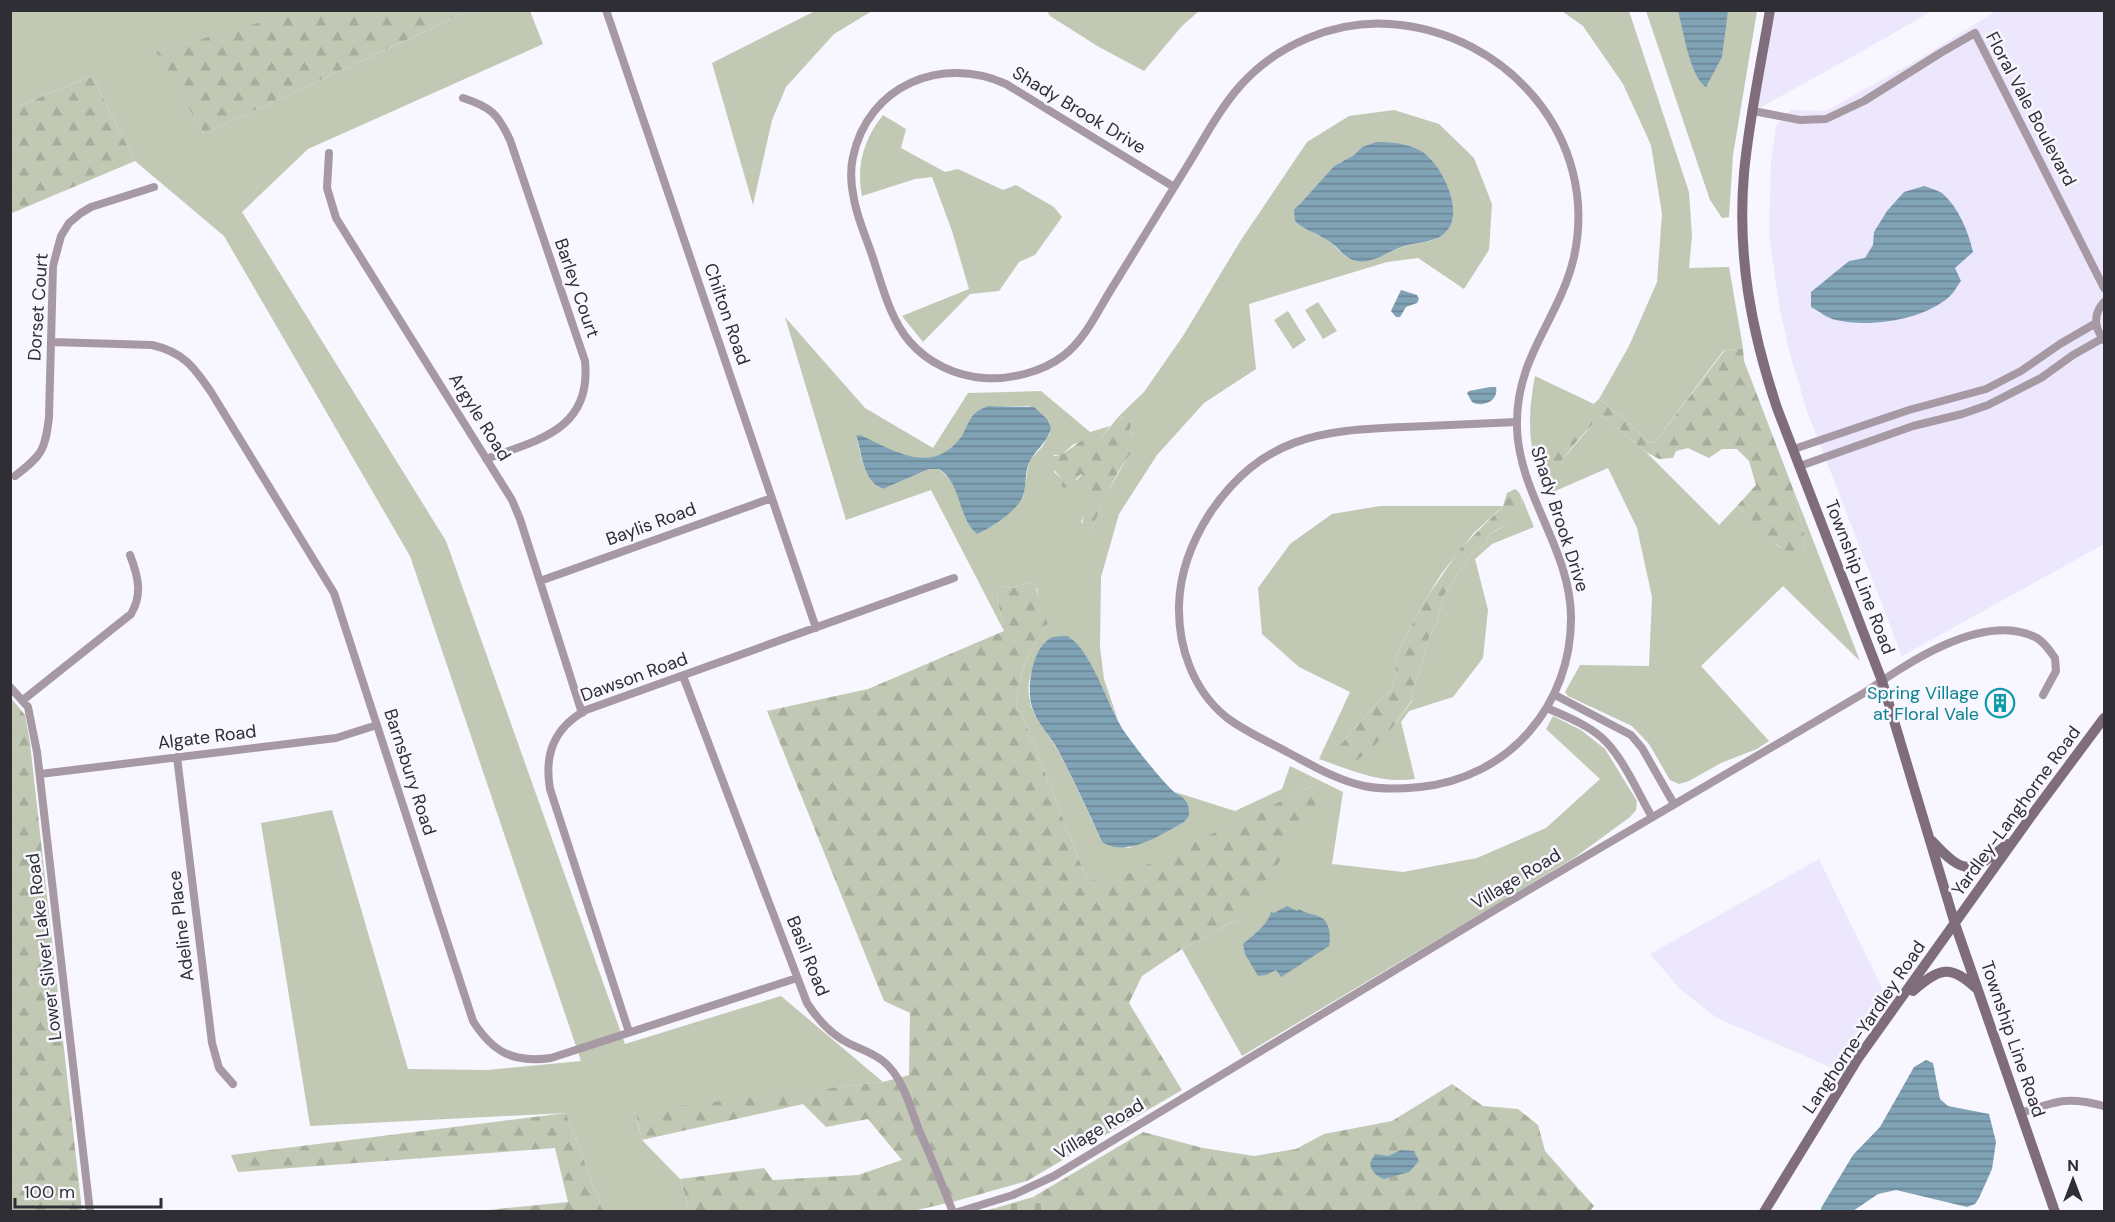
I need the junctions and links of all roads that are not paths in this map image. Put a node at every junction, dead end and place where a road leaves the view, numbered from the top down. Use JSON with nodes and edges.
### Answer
{"nodes":[{"id":1,"x":606,"y":10,"type":"edge"},
{"id":2,"x":1770,"y":10,"type":"edge"},
{"id":3,"x":463,"y":98,"type":"dead end"},
{"id":4,"x":1754,"y":111,"type":"junction"},
{"id":5,"x":329,"y":153,"type":"dead end"},
{"id":6,"x":154,"y":187,"type":"dead end"},
{"id":7,"x":1174,"y":187,"type":"junction"},
{"id":8,"x":2104,"y":288,"type":"edge"},
{"id":9,"x":2104,"y":302,"type":"edge"},
{"id":10,"x":2096,"y":323,"type":"junction"},
{"id":11,"x":2104,"y":339,"type":"edge"},
{"id":12,"x":51,"y":342,"type":"junction"},
{"id":13,"x":1517,"y":422,"type":"junction"},
{"id":14,"x":1794,"y":449,"type":"junction"},
{"id":15,"x":486,"y":459,"type":"junction"},
{"id":16,"x":1800,"y":466,"type":"junction"},
{"id":17,"x":15,"y":476,"type":"dead end"},
{"id":18,"x":772,"y":498,"type":"junction"},
{"id":19,"x":130,"y":555,"type":"dead end"},
{"id":20,"x":954,"y":578,"type":"dead end"},
{"id":21,"x":540,"y":581,"type":"junction"},
{"id":22,"x":816,"y":628,"type":"junction"},
{"id":23,"x":683,"y":676,"type":"junction"},
{"id":24,"x":1882,"y":681,"type":"junction"},
{"id":25,"x":10,"y":687,"type":"edge"},
{"id":26,"x":1555,"y":695,"type":"junction"},
{"id":27,"x":2043,"y":695,"type":"dead end"},
{"id":28,"x":23,"y":700,"type":"junction"},
{"id":29,"x":1547,"y":708,"type":"junction"},
{"id":30,"x":582,"y":713,"type":"junction"},
{"id":31,"x":2104,"y":718,"type":"edge"},
{"id":32,"x":377,"y":725,"type":"junction"},
{"id":33,"x":177,"y":757,"type":"junction"},
{"id":34,"x":40,"y":774,"type":"junction"},
{"id":35,"x":1674,"y":804,"type":"junction"},
{"id":36,"x":1652,"y":817,"type":"junction"},
{"id":37,"x":2019,"y":834,"type":"junction"},
{"id":38,"x":1930,"y":839,"type":"junction"},
{"id":39,"x":1955,"y":924,"type":"junction"},
{"id":40,"x":797,"y":978,"type":"junction"},
{"id":41,"x":1980,"y":992,"type":"junction"},
{"id":42,"x":1899,"y":1003,"type":"junction"},
{"id":43,"x":629,"y":1032,"type":"junction"},
{"id":44,"x":233,"y":1084,"type":"dead end"},
{"id":45,"x":2104,"y":1106,"type":"edge"},
{"id":46,"x":2021,"y":1113,"type":"junction"},
{"id":47,"x":90,"y":1212,"type":"edge"},
{"id":48,"x":953,"y":1212,"type":"edge"},
{"id":49,"x":958,"y":1212,"type":"edge"},
{"id":50,"x":1764,"y":1212,"type":"edge"},
{"id":51,"x":2055,"y":1212,"type":"edge"}],
"edges":[{"from":1,"to":18,"type":"street","name":"Chilton Road"},
{"from":2,"to":4,"type":"street","name":"Township Line Road"},
{"from":3,"to":15,"type":"street","name":"Barley Court"},
{"from":4,"to":8,"type":"street","name":"Floral Vale Boulevard"},
{"from":4,"to":14,"type":"street","name":"Township Line Road"},
{"from":5,"to":15,"type":"street","name":"Argyle Road"},
{"from":6,"to":12,"type":"street","name":"Dorset Court"},
{"from":7,"to":7,"type":"street","name":"Shady Brook Drive"},
{"from":7,"to":13,"type":"street","name":"Shady Brook Drive"},
{"from":9,"to":10,"type":"street"},
{"from":10,"to":11,"type":"street"},
{"from":10,"to":14,"type":"street"},
{"from":11,"to":16,"type":"street"},
{"from":12,"to":17,"type":"street","name":"Dorset Court"},
{"from":12,"to":32,"type":"street","name":"Barnsbury Road"},
{"from":13,"to":26,"type":"street","name":"Shady Brook Drive"},
{"from":13,"to":29,"type":"street","name":"Shady Brook Drive"},
{"from":14,"to":16,"type":"street","name":"Township Line Road"},
{"from":15,"to":21,"type":"street","name":"Argyle Road"},
{"from":16,"to":24,"type":"street","name":"Township Line Road"},
{"from":18,"to":21,"type":"street","name":"Baylis Road"},
{"from":18,"to":22,"type":"street","name":"Chilton Road"},
{"from":19,"to":28,"type":"street"},
{"from":20,"to":22,"type":"street","name":"Dawson Road"},
{"from":21,"to":30,"type":"street","name":"Argyle Road"},
{"from":22,"to":23,"type":"street","name":"Dawson Road"},
{"from":23,"to":30,"type":"street","name":"Dawson Road"},
{"from":23,"to":40,"type":"street","name":"Basil Road"},
{"from":24,"to":27,"type":"street","name":"Village Road"},
{"from":24,"to":35,"type":"street","name":"Village Road"},
{"from":24,"to":38,"type":"street","name":"Township Line Road"},
{"from":25,"to":28,"type":"street","name":"Lower Silver Lake Road"},
{"from":26,"to":29,"type":"street","name":"Shady Brook Drive"},
{"from":26,"to":35,"type":"street"},
{"from":28,"to":34,"type":"street","name":"Lower Silver Lake Road"},
{"from":29,"to":36,"type":"street"},
{"from":30,"to":43,"type":"street","name":"Dawson Road"},
{"from":31,"to":37,"type":"street","name":"Yardley-Langhorne Road"},
{"from":32,"to":33,"type":"street","name":"Algate Road"},
{"from":32,"to":43,"type":"street","name":"Barnsbury Road"},
{"from":33,"to":34,"type":"street","name":"Algate Road"},
{"from":33,"to":44,"type":"street","name":"Adeline Place"},
{"from":34,"to":47,"type":"street","name":"Lower Silver Lake Road"},
{"from":35,"to":36,"type":"street","name":"Village Road"},
{"from":36,"to":49,"type":"street","name":"Village Road"},
{"from":37,"to":38,"type":"street"},
{"from":37,"to":39,"type":"street","name":"Yardley-Langhorne Road"},
{"from":38,"to":39,"type":"street","name":"Township Line Road"},
{"from":39,"to":41,"type":"street","name":"Township Line Road"},
{"from":39,"to":42,"type":"street","name":"Langhorne-Yardley Road"},
{"from":40,"to":43,"type":"street","name":"Barnsbury Road"},
{"from":40,"to":48,"type":"street","name":"Basil Road"},
{"from":41,"to":42,"type":"street"},
{"from":41,"to":46,"type":"street","name":"Township Line Road"},
{"from":42,"to":50,"type":"street","name":"Langhorne-Yardley Road"},
{"from":45,"to":46,"type":"street"},
{"from":46,"to":51,"type":"street","name":"Township Line Road"}]}
